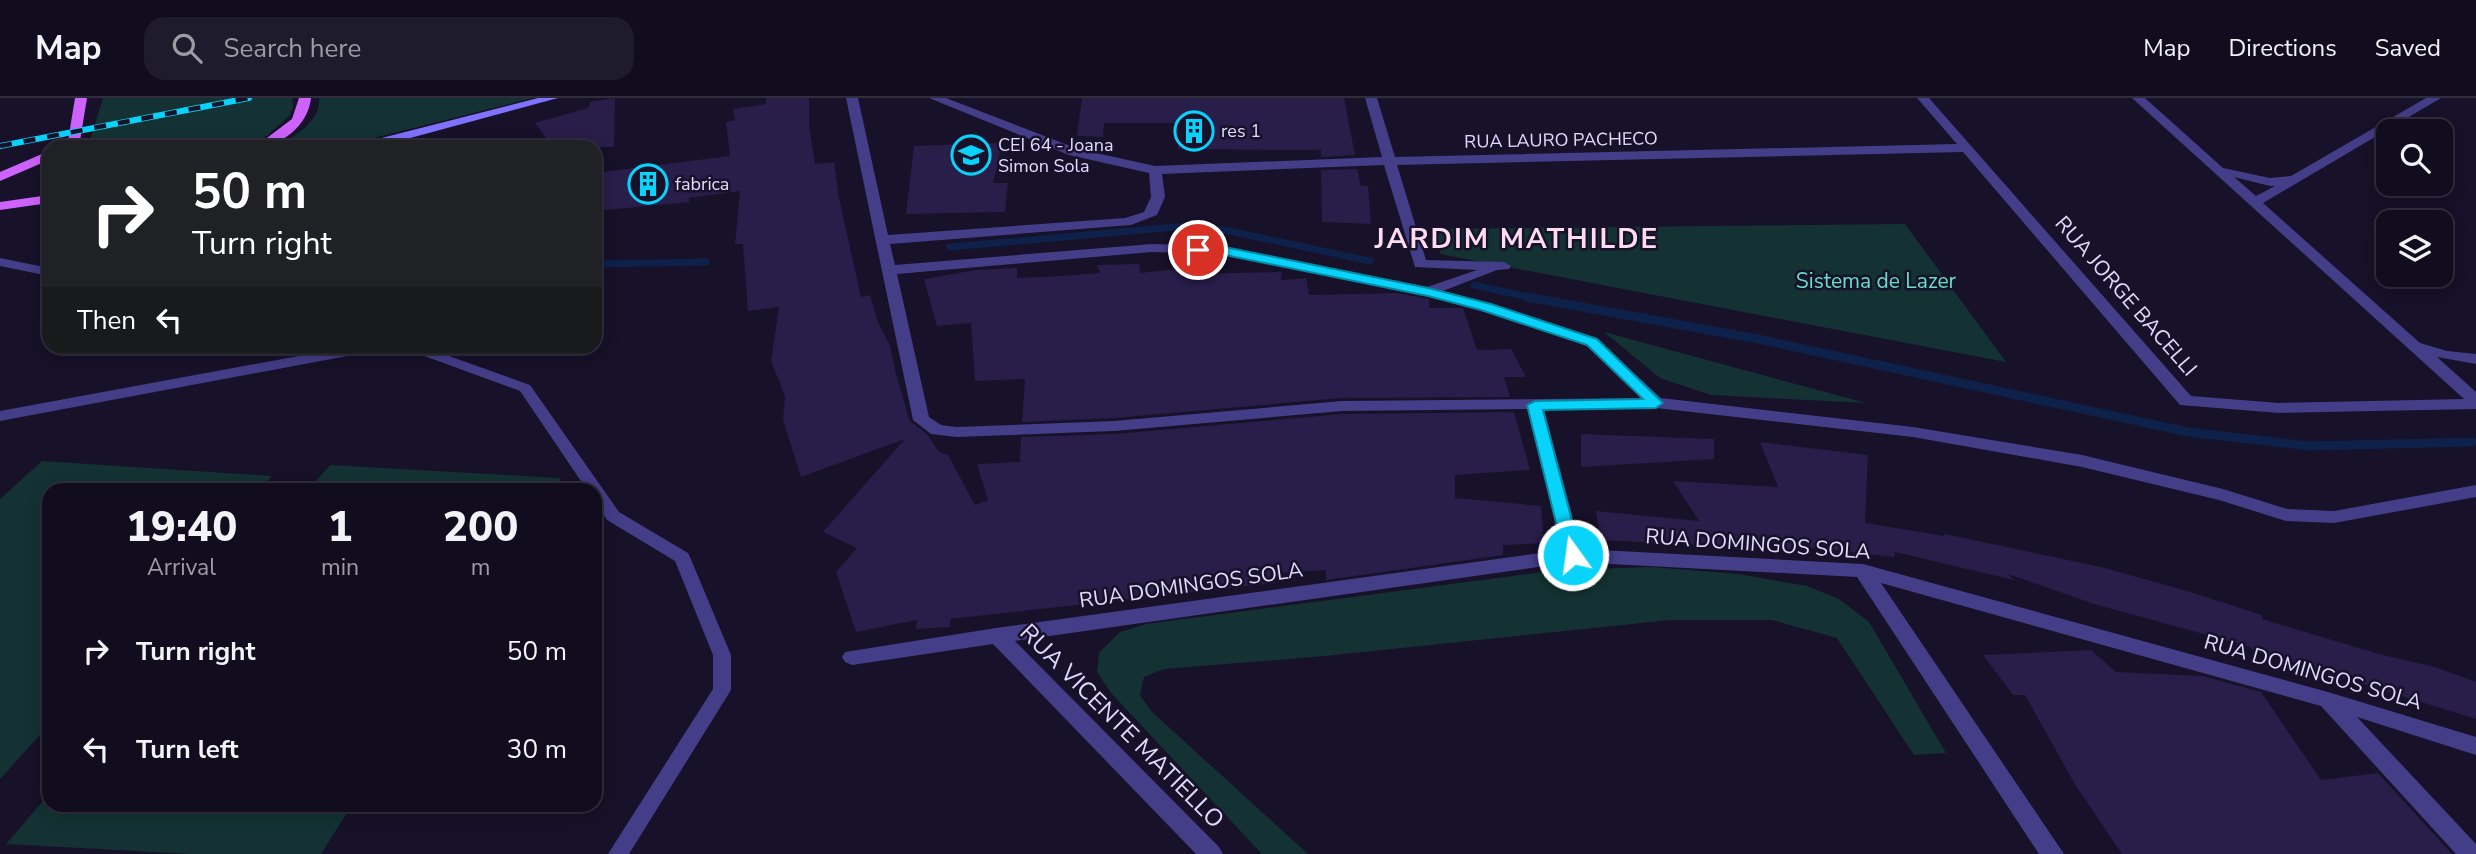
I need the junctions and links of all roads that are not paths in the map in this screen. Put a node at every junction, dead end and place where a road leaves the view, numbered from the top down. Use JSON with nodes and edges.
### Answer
{"nodes":[{"id":1,"x":81,"y":98,"type":"edge"},
{"id":2,"x":305,"y":98,"type":"edge"},
{"id":3,"x":552,"y":98,"type":"edge"},
{"id":4,"x":852,"y":98,"type":"edge"},
{"id":5,"x":935,"y":98,"type":"edge"},
{"id":6,"x":1371,"y":98,"type":"edge"},
{"id":7,"x":1923,"y":98,"type":"edge"},
{"id":8,"x":2138,"y":98,"type":"edge"},
{"id":9,"x":2435,"y":98,"type":"edge"},
{"id":10,"x":71,"y":140,"type":"edge"},
{"id":11,"x":270,"y":140,"type":"edge"},
{"id":12,"x":389,"y":140,"type":"edge"},
{"id":13,"x":1968,"y":148,"type":"junction"},
{"id":14,"x":42,"y":158,"type":"edge"},
{"id":15,"x":1390,"y":161,"type":"junction"},
{"id":16,"x":2218,"y":168,"type":"junction"},
{"id":17,"x":1155,"y":170,"type":"junction"},
{"id":18,"x":0,"y":177,"type":"edge"},
{"id":19,"x":2294,"y":180,"type":"junction"},
{"id":20,"x":42,"y":200,"type":"edge"},
{"id":21,"x":2256,"y":202,"type":"junction"},
{"id":22,"x":0,"y":206,"type":"edge"},
{"id":23,"x":882,"y":240,"type":"junction"},
{"id":24,"x":0,"y":262,"type":"edge"},
{"id":25,"x":890,"y":270,"type":"junction"},
{"id":26,"x":42,"y":271,"type":"edge"},
{"id":27,"x":1428,"y":292,"type":"junction"},
{"id":28,"x":2411,"y":342,"type":"junction"},
{"id":29,"x":336,"y":354,"type":"edge"},
{"id":30,"x":431,"y":354,"type":"edge"},
{"id":31,"x":2476,"y":359,"type":"edge"},
{"id":32,"x":2476,"y":368,"type":"edge"},
{"id":33,"x":2456,"y":384,"type":"junction"},
{"id":34,"x":2476,"y":402,"type":"edge"},
{"id":35,"x":1656,"y":403,"type":"junction"},
{"id":36,"x":1535,"y":405,"type":"junction"},
{"id":37,"x":0,"y":416,"type":"edge"},
{"id":38,"x":590,"y":483,"type":"edge"},
{"id":39,"x":2476,"y":491,"type":"edge"},
{"id":40,"x":602,"y":500,"type":"edge"},
{"id":41,"x":1573,"y":555,"type":"junction"},
{"id":42,"x":1863,"y":571,"type":"junction"},
{"id":43,"x":996,"y":635,"type":"junction"},
{"id":44,"x":852,"y":657,"type":"dead end"},
{"id":45,"x":2328,"y":700,"type":"junction"},
{"id":46,"x":2476,"y":746,"type":"edge"},
{"id":47,"x":618,"y":854,"type":"edge"},
{"id":48,"x":1211,"y":854,"type":"edge"},
{"id":49,"x":2052,"y":854,"type":"edge"},
{"id":50,"x":2471,"y":854,"type":"edge"}],
"edges":[{"from":1,"to":10,"type":"main road"},
{"from":2,"to":11,"type":"main road"},
{"from":3,"to":12,"type":"main road"},
{"from":4,"to":23,"type":"street"},
{"from":5,"to":17,"type":"street","name":"RUA LAURO PACHECO"},
{"from":6,"to":15,"type":"street"},
{"from":7,"to":13,"type":"street","name":"RUA JORGE BACELLI"},
{"from":8,"to":16,"type":"street"},
{"from":9,"to":19,"type":"street"},
{"from":13,"to":15,"type":"street","name":"RUA LAURO PACHECO"},
{"from":13,"to":34,"type":"street","name":"RUA JORGE BACELLI"},
{"from":14,"to":18,"type":"main road"},
{"from":15,"to":17,"type":"street","name":"RUA LAURO PACHECO"},
{"from":15,"to":27,"type":"street"},
{"from":16,"to":19,"type":"street"},
{"from":16,"to":21,"type":"street"},
{"from":17,"to":23,"type":"street"},
{"from":19,"to":21,"type":"street"},
{"from":20,"to":22,"type":"main road"},
{"from":21,"to":28,"type":"street"},
{"from":23,"to":25,"type":"street"},
{"from":24,"to":26,"type":"lane"},
{"from":25,"to":27,"type":"street"},
{"from":25,"to":36,"type":"street"},
{"from":27,"to":35,"type":"street"},
{"from":28,"to":31,"type":"street"},
{"from":28,"to":33,"type":"street"},
{"from":29,"to":37,"type":"lane"},
{"from":30,"to":38,"type":"lane"},
{"from":32,"to":33,"type":"street"},
{"from":33,"to":34,"type":"street"},
{"from":35,"to":36,"type":"street"},
{"from":35,"to":39,"type":"street"},
{"from":36,"to":41,"type":"street"},
{"from":40,"to":47,"type":"lane"},
{"from":41,"to":42,"type":"street","name":"RUA DOMINGOS SOLA"},
{"from":41,"to":43,"type":"street","name":"RUA DOMINGOS SOLA"},
{"from":42,"to":45,"type":"street","name":"RUA DOMINGOS SOLA"},
{"from":42,"to":49,"type":"street"},
{"from":43,"to":44,"type":"street","name":"RUA DOMINGOS SOLA"},
{"from":43,"to":48,"type":"street","name":"RUA VICENTE MATIELLO"},
{"from":45,"to":46,"type":"street","name":"RUA DOMINGOS SOLA"},
{"from":45,"to":50,"type":"street"}]}
